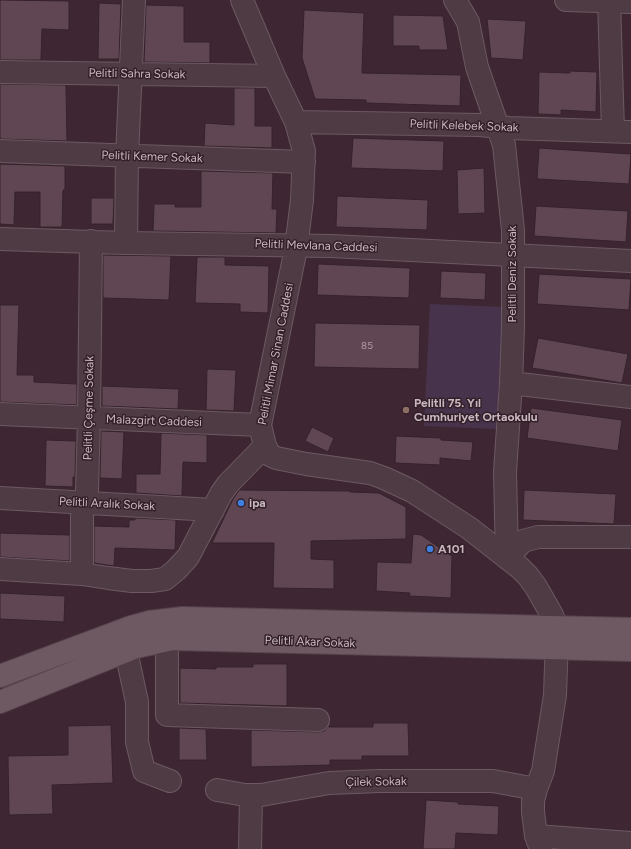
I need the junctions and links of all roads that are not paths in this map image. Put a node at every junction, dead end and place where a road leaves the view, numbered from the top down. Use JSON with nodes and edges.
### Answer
{"nodes":[{"id":1,"x":134,"y":0,"type":"edge"},
{"id":2,"x":242,"y":0,"type":"edge"},
{"id":3,"x":455,"y":0,"type":"edge"},
{"id":4,"x":566,"y":0,"type":"edge"},
{"id":5,"x":609,"y":1,"type":"junction"},
{"id":6,"x":631,"y":2,"type":"edge"},
{"id":7,"x":0,"y":72,"type":"edge"},
{"id":8,"x":132,"y":74,"type":"junction"},
{"id":9,"x":274,"y":76,"type":"junction"},
{"id":10,"x":296,"y":122,"type":"junction"},
{"id":11,"x":497,"y":127,"type":"junction"},
{"id":12,"x":622,"y":132,"type":"edge"},
{"id":13,"x":0,"y":151,"type":"edge"},
{"id":14,"x":128,"y":156,"type":"junction"},
{"id":15,"x":304,"y":162,"type":"junction"},
{"id":16,"x":0,"y":239,"type":"edge"},
{"id":17,"x":91,"y":242,"type":"junction"},
{"id":18,"x":126,"y":243,"type":"junction"},
{"id":19,"x":296,"y":245,"type":"junction"},
{"id":20,"x":513,"y":255,"type":"junction"},
{"id":21,"x":631,"y":261,"type":"edge"},
{"id":22,"x":511,"y":383,"type":"junction"},
{"id":23,"x":631,"y":397,"type":"edge"},
{"id":24,"x":0,"y":414,"type":"edge"},
{"id":25,"x":89,"y":418,"type":"junction"},
{"id":26,"x":263,"y":436,"type":"junction"},
{"id":27,"x":0,"y":498,"type":"edge"},
{"id":28,"x":84,"y":502,"type":"junction"},
{"id":29,"x":213,"y":510,"type":"junction"},
{"id":30,"x":631,"y":537,"type":"edge"},
{"id":31,"x":507,"y":558,"type":"junction"},
{"id":32,"x":0,"y":569,"type":"edge"},
{"id":33,"x":82,"y":574,"type":"junction"},
{"id":34,"x":556,"y":626,"type":"junction"},
{"id":35,"x":631,"y":629,"type":"edge"},
{"id":36,"x":167,"y":640,"type":"junction"},
{"id":37,"x":556,"y":649,"type":"junction"},
{"id":38,"x":631,"y":650,"type":"edge"},
{"id":39,"x":126,"y":651,"type":"junction"},
{"id":40,"x":0,"y":676,"type":"edge"},
{"id":41,"x":0,"y":702,"type":"edge"},
{"id":42,"x":318,"y":720,"type":"dead end"},
{"id":43,"x":170,"y":782,"type":"dead end"},
{"id":44,"x":536,"y":789,"type":"junction"},
{"id":45,"x":217,"y":790,"type":"dead end"},
{"id":46,"x":251,"y":795,"type":"junction"},
{"id":47,"x":539,"y":842,"type":"edge"},
{"id":48,"x":631,"y":843,"type":"edge"},
{"id":49,"x":250,"y":849,"type":"edge"}],
"edges":[{"from":1,"to":8,"type":"street"},
{"from":2,"to":9,"type":"street","name":"Pelitli Mimar Sinan Caddesi"},
{"from":3,"to":11,"type":"street","name":"Pelitli Deniz Sokak"},
{"from":4,"to":5,"type":"street"},
{"from":5,"to":6,"type":"street"},
{"from":5,"to":12,"type":"street"},
{"from":7,"to":8,"type":"street","name":"Pelitli Sahra Sokak"},
{"from":8,"to":9,"type":"street","name":"Pelitli Sahra Sokak"},
{"from":8,"to":14,"type":"street"},
{"from":9,"to":10,"type":"street","name":"Pelitli Mimar Sinan Caddesi"},
{"from":10,"to":11,"type":"street","name":"Pelitli Kelebek Sokak"},
{"from":10,"to":15,"type":"street","name":"Pelitli Mimar Sinan Caddesi"},
{"from":11,"to":12,"type":"street","name":"Pelitli Kelebek Sokak"},
{"from":11,"to":20,"type":"street","name":"Pelitli Deniz Sokak"},
{"from":13,"to":14,"type":"street","name":"Pelitli Kemer Sokak"},
{"from":14,"to":15,"type":"street","name":"Pelitli Kemer Sokak"},
{"from":14,"to":18,"type":"street"},
{"from":15,"to":19,"type":"street","name":"Pelitli Mimar Sinan Caddesi"},
{"from":16,"to":17,"type":"street","name":"Pelitli Mevlana Caddesi"},
{"from":17,"to":18,"type":"street","name":"Pelitli Mevlana Caddesi"},
{"from":17,"to":25,"type":"street","name":"Pelitli Çeşme Sokak"},
{"from":18,"to":19,"type":"street","name":"Pelitli Mevlana Caddesi"},
{"from":19,"to":20,"type":"street","name":"Pelitli Mevlana Caddesi"},
{"from":19,"to":26,"type":"street","name":"Pelitli Mimar Sinan Caddesi"},
{"from":20,"to":21,"type":"street","name":"Pelitli Mevlana Caddesi"},
{"from":20,"to":22,"type":"street","name":"Pelitli Deniz Sokak"},
{"from":22,"to":23,"type":"street"},
{"from":22,"to":31,"type":"street","name":"Pelitli Deniz Sokak"},
{"from":24,"to":25,"type":"street","name":"Malazgirt Caddesi"},
{"from":25,"to":26,"type":"street","name":"Malazgirt Caddesi"},
{"from":25,"to":28,"type":"street","name":"Pelitli Çeşme Sokak"},
{"from":26,"to":29,"type":"street"},
{"from":26,"to":31,"type":"street"},
{"from":27,"to":28,"type":"street","name":"Pelitli Aralık Sokak"},
{"from":28,"to":29,"type":"street","name":"Pelitli Aralık Sokak"},
{"from":28,"to":33,"type":"street","name":"Pelitli Çeşme Sokak"},
{"from":29,"to":33,"type":"street"},
{"from":30,"to":31,"type":"street"},
{"from":31,"to":34,"type":"street"},
{"from":32,"to":33,"type":"street"},
{"from":34,"to":35,"type":"main road","name":"Pelitli Akar Sokak"},
{"from":34,"to":37,"type":"street"},
{"from":34,"to":40,"type":"main road","name":"Pelitli Akar Sokak"},
{"from":36,"to":37,"type":"main road","name":"Pelitli Akar Sokak"},
{"from":36,"to":39,"type":"main road","name":"Pelitli Akar Sokak"},
{"from":36,"to":42,"type":"street"},
{"from":37,"to":38,"type":"main road","name":"Pelitli Akar Sokak"},
{"from":37,"to":44,"type":"street"},
{"from":39,"to":41,"type":"main road","name":"Pelitli Akar Sokak"},
{"from":39,"to":43,"type":"street"},
{"from":44,"to":46,"type":"street","name":"Çilek Sokak"},
{"from":44,"to":47,"type":"street"},
{"from":45,"to":46,"type":"street","name":"Çilek Sokak"},
{"from":46,"to":49,"type":"street"},
{"from":47,"to":48,"type":"street"}]}
